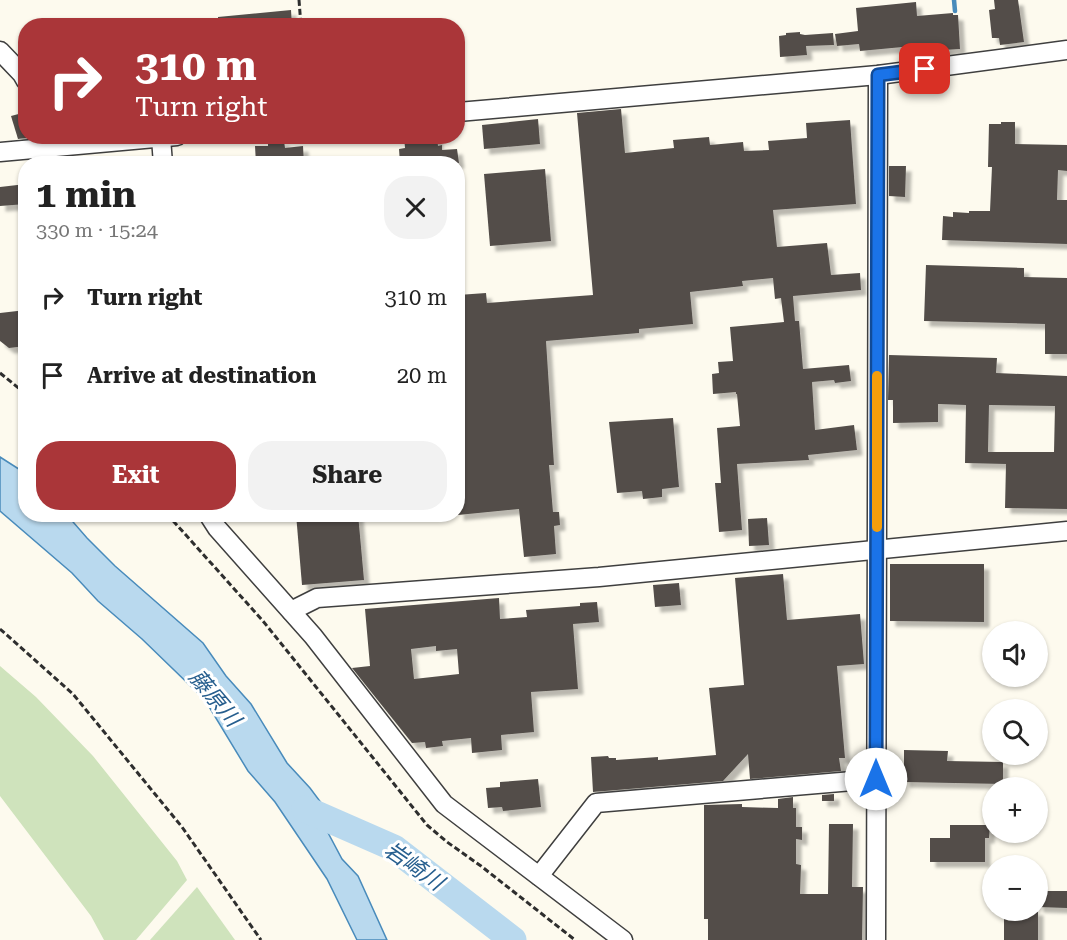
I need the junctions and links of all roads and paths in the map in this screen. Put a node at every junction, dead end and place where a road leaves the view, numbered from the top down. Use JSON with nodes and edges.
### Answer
{"nodes":[{"id":1,"x":299,"y":0,"type":"edge"},
{"id":2,"x":300,"y":18,"type":"edge"},
{"id":3,"x":1067,"y":50,"type":"edge"},
{"id":4,"x":0,"y":51,"type":"edge"},
{"id":5,"x":18,"y":71,"type":"edge"},
{"id":6,"x":878,"y":75,"type":"junction"},
{"id":7,"x":465,"y":111,"type":"edge"},
{"id":8,"x":37,"y":144,"type":"edge"},
{"id":9,"x":0,"y":152,"type":"edge"},
{"id":10,"x":0,"y":373,"type":"edge"},
{"id":11,"x":18,"y":388,"type":"edge"},
{"id":12,"x":174,"y":522,"type":"edge"},
{"id":13,"x":213,"y":522,"type":"edge"},
{"id":14,"x":1067,"y":531,"type":"edge"},
{"id":15,"x":876,"y":550,"type":"junction"},
{"id":16,"x":291,"y":611,"type":"junction"},
{"id":17,"x":0,"y":629,"type":"edge"},
{"id":18,"x":876,"y":779,"type":"junction"},
{"id":19,"x":539,"y":876,"type":"junction"},
{"id":20,"x":261,"y":940,"type":"edge"},
{"id":21,"x":575,"y":940,"type":"edge"},
{"id":22,"x":623,"y":940,"type":"edge"},
{"id":23,"x":876,"y":940,"type":"edge"}],
"edges":[{"from":1,"to":2,"type":"path"},
{"from":3,"to":6,"type":"street"},
{"from":4,"to":5,"type":"street"},
{"from":6,"to":7,"type":"street"},
{"from":6,"to":15,"type":"street"},
{"from":8,"to":9,"type":"street"},
{"from":10,"to":11,"type":"path"},
{"from":12,"to":21,"type":"path"},
{"from":13,"to":16,"type":"street"},
{"from":14,"to":15,"type":"street"},
{"from":15,"to":16,"type":"street"},
{"from":15,"to":18,"type":"street"},
{"from":16,"to":19,"type":"street"},
{"from":17,"to":20,"type":"path"},
{"from":18,"to":19,"type":"street"},
{"from":18,"to":23,"type":"street"},
{"from":19,"to":22,"type":"street"}]}
